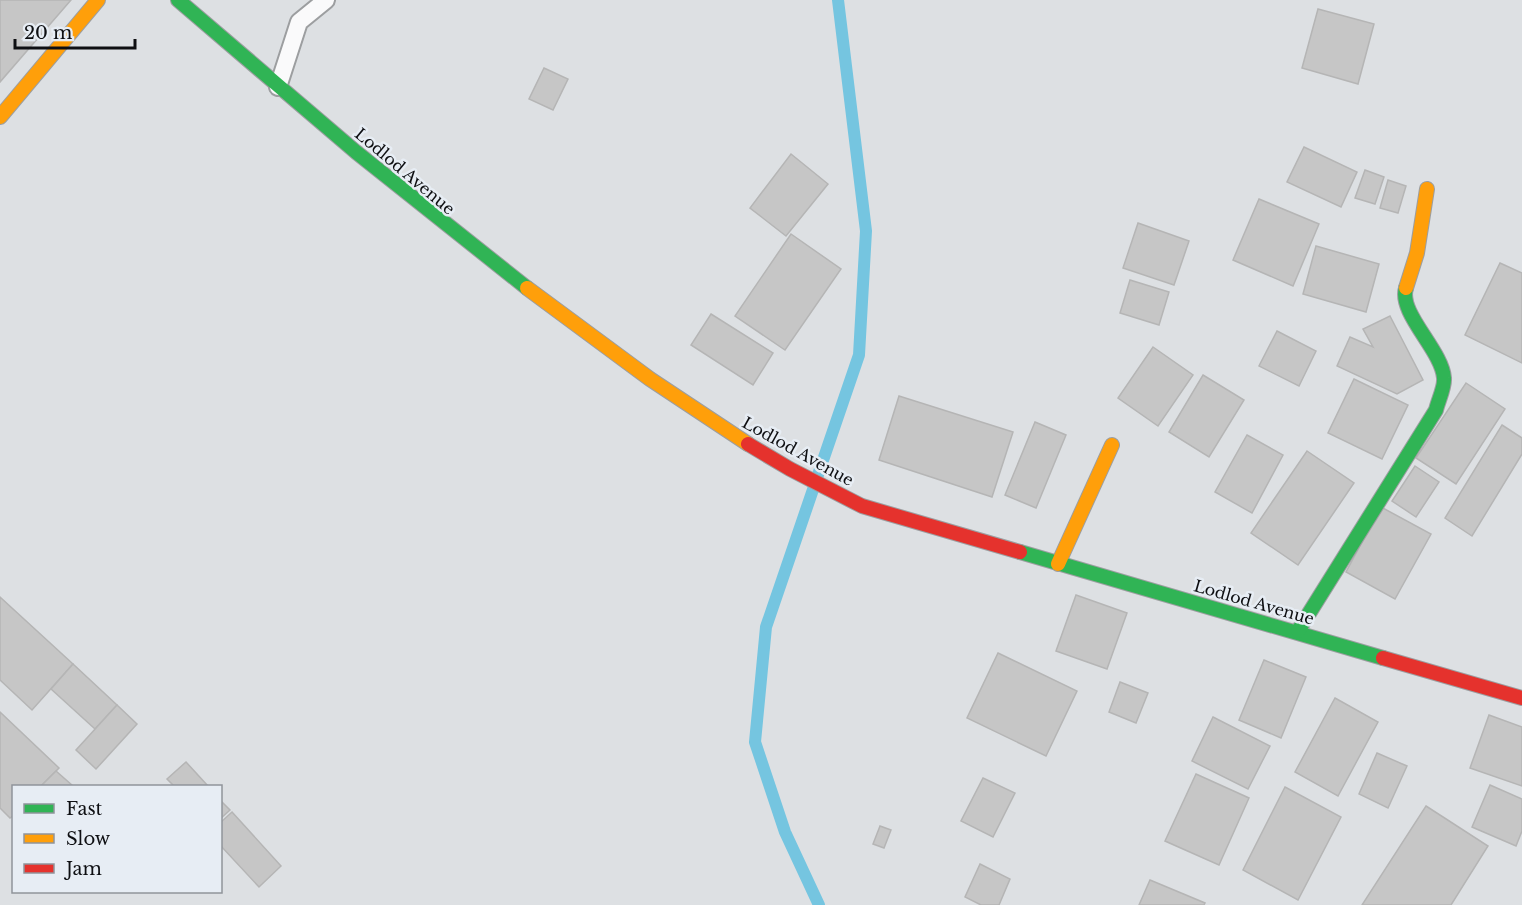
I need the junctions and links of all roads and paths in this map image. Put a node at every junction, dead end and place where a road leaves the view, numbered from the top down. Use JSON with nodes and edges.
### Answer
{"nodes":[{"id":1,"x":98,"y":0,"type":"edge"},
{"id":2,"x":178,"y":0,"type":"edge"},
{"id":3,"x":326,"y":0,"type":"edge"},
{"id":4,"x":278,"y":87,"type":"junction"},
{"id":5,"x":0,"y":117,"type":"edge"},
{"id":6,"x":1428,"y":189,"type":"dead end"},
{"id":7,"x":1112,"y":445,"type":"dead end"},
{"id":8,"x":1058,"y":564,"type":"junction"},
{"id":9,"x":1298,"y":632,"type":"junction"},
{"id":10,"x":1522,"y":698,"type":"edge"}],
"edges":[{"from":1,"to":5,"type":"main road"},
{"from":2,"to":4,"type":"main road","name":"Lodlod Avenue"},
{"from":3,"to":4,"type":"lane"},
{"from":4,"to":8,"type":"main road","name":"Lodlod Avenue"},
{"from":6,"to":9,"type":"main road"},
{"from":7,"to":8,"type":"main road"},
{"from":8,"to":9,"type":"main road","name":"Lodlod Avenue"},
{"from":9,"to":10,"type":"main road","name":"Lodlod Avenue"}]}
